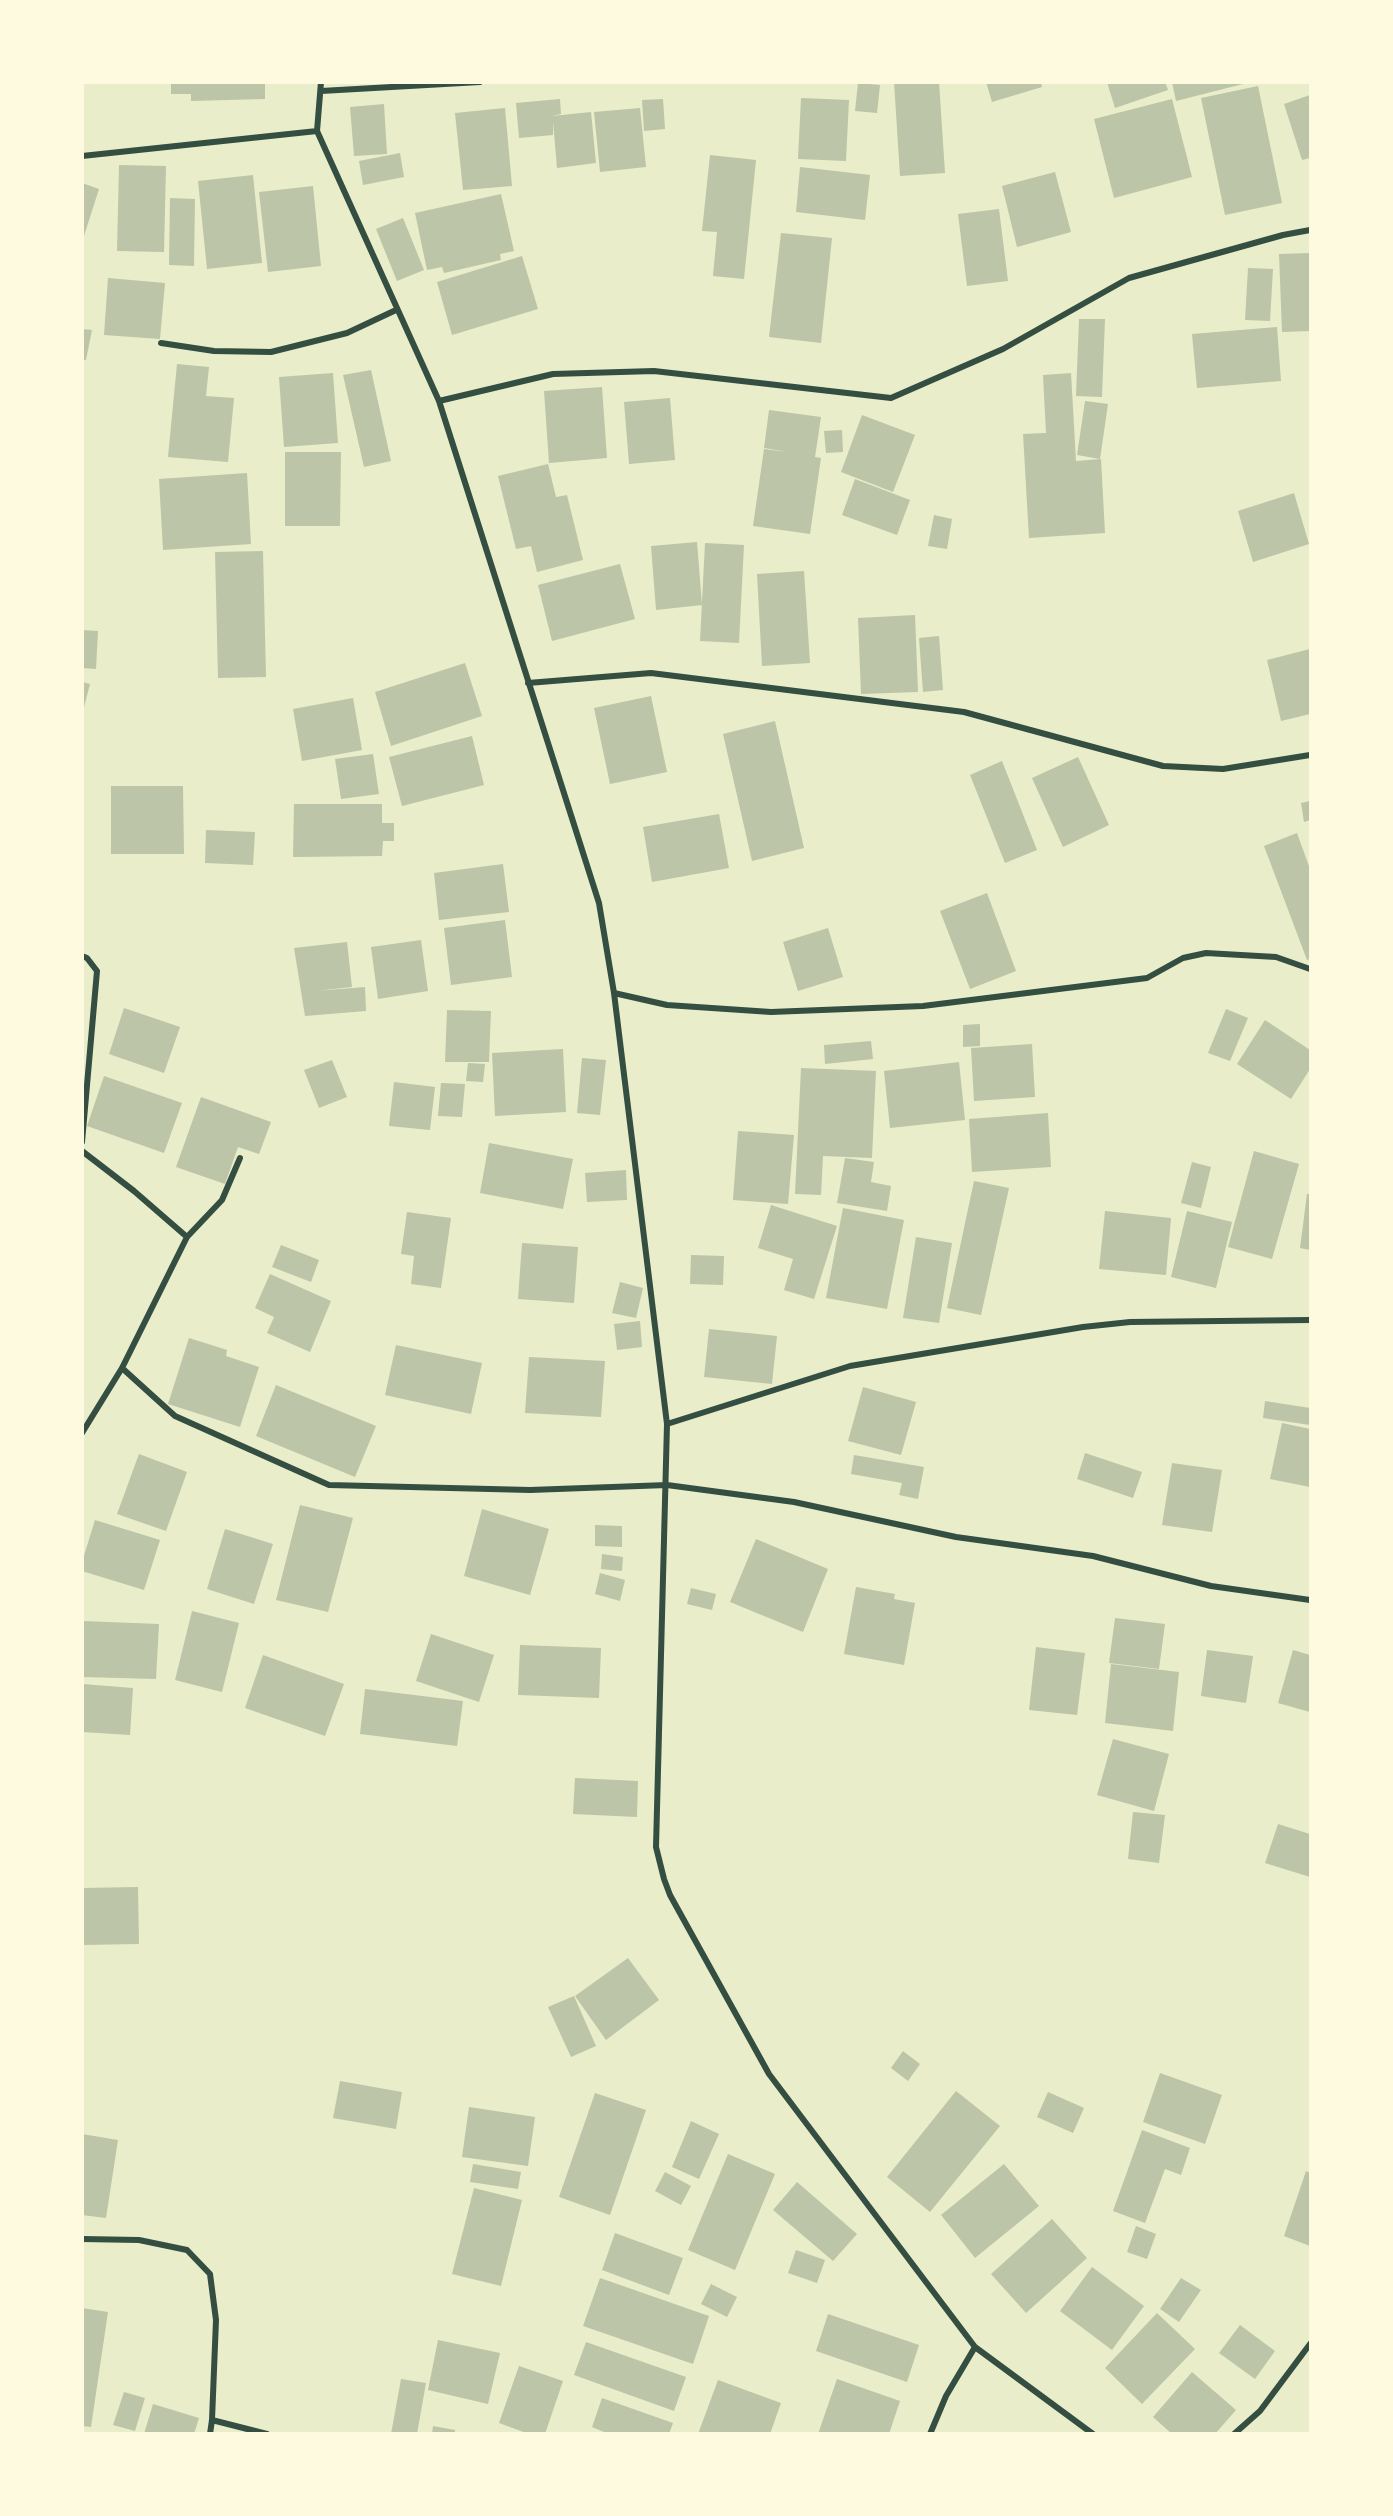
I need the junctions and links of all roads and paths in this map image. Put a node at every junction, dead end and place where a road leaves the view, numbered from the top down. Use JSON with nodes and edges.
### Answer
{"nodes":[{"id":1,"x":321,"y":82,"type":"edge"},
{"id":2,"x":480,"y":82,"type":"edge"},
{"id":3,"x":321,"y":91,"type":"junction"},
{"id":4,"x":317,"y":131,"type":"junction"},
{"id":5,"x":82,"y":156,"type":"edge"},
{"id":6,"x":1311,"y":230,"type":"edge"},
{"id":7,"x":396,"y":310,"type":"junction"},
{"id":8,"x":161,"y":343,"type":"dead end"},
{"id":9,"x":439,"y":401,"type":"junction"},
{"id":10,"x":528,"y":683,"type":"junction"},
{"id":11,"x":1311,"y":755,"type":"edge"},
{"id":12,"x":82,"y":956,"type":"edge"},
{"id":13,"x":1311,"y":969,"type":"edge"},
{"id":14,"x":614,"y":993,"type":"junction"},
{"id":15,"x":82,"y":1142,"type":"edge"},
{"id":16,"x":82,"y":1151,"type":"edge"},
{"id":17,"x":240,"y":1158,"type":"dead end"},
{"id":18,"x":187,"y":1237,"type":"junction"},
{"id":19,"x":1311,"y":1320,"type":"edge"},
{"id":20,"x":122,"y":1368,"type":"junction"},
{"id":21,"x":667,"y":1424,"type":"junction"},
{"id":22,"x":82,"y":1433,"type":"edge"},
{"id":23,"x":667,"y":1485,"type":"junction"},
{"id":24,"x":1311,"y":1600,"type":"edge"},
{"id":25,"x":82,"y":2239,"type":"edge"},
{"id":26,"x":1311,"y":2344,"type":"edge"},
{"id":27,"x":975,"y":2347,"type":"junction"},
{"id":28,"x":212,"y":2420,"type":"junction"},
{"id":29,"x":210,"y":2433,"type":"edge"},
{"id":30,"x":267,"y":2433,"type":"edge"},
{"id":31,"x":930,"y":2433,"type":"edge"},
{"id":32,"x":1093,"y":2433,"type":"edge"},
{"id":33,"x":1234,"y":2433,"type":"edge"}],
"edges":[{"from":1,"to":3,"type":"street"},
{"from":2,"to":3,"type":"street"},
{"from":3,"to":4,"type":"street"},
{"from":4,"to":5,"type":"street"},
{"from":4,"to":7,"type":"street"},
{"from":6,"to":9,"type":"street"},
{"from":7,"to":8,"type":"street"},
{"from":7,"to":9,"type":"street"},
{"from":9,"to":10,"type":"street"},
{"from":10,"to":11,"type":"street"},
{"from":10,"to":14,"type":"street"},
{"from":12,"to":15,"type":"street"},
{"from":13,"to":14,"type":"street"},
{"from":14,"to":21,"type":"street"},
{"from":16,"to":18,"type":"street"},
{"from":17,"to":18,"type":"street"},
{"from":18,"to":20,"type":"street"},
{"from":19,"to":21,"type":"street"},
{"from":20,"to":22,"type":"street"},
{"from":20,"to":23,"type":"street"},
{"from":21,"to":23,"type":"street"},
{"from":23,"to":24,"type":"street"},
{"from":23,"to":27,"type":"street"},
{"from":25,"to":28,"type":"street"},
{"from":26,"to":33,"type":"street"},
{"from":27,"to":31,"type":"street"},
{"from":27,"to":32,"type":"street"},
{"from":28,"to":29,"type":"street"},
{"from":28,"to":30,"type":"street"}]}
